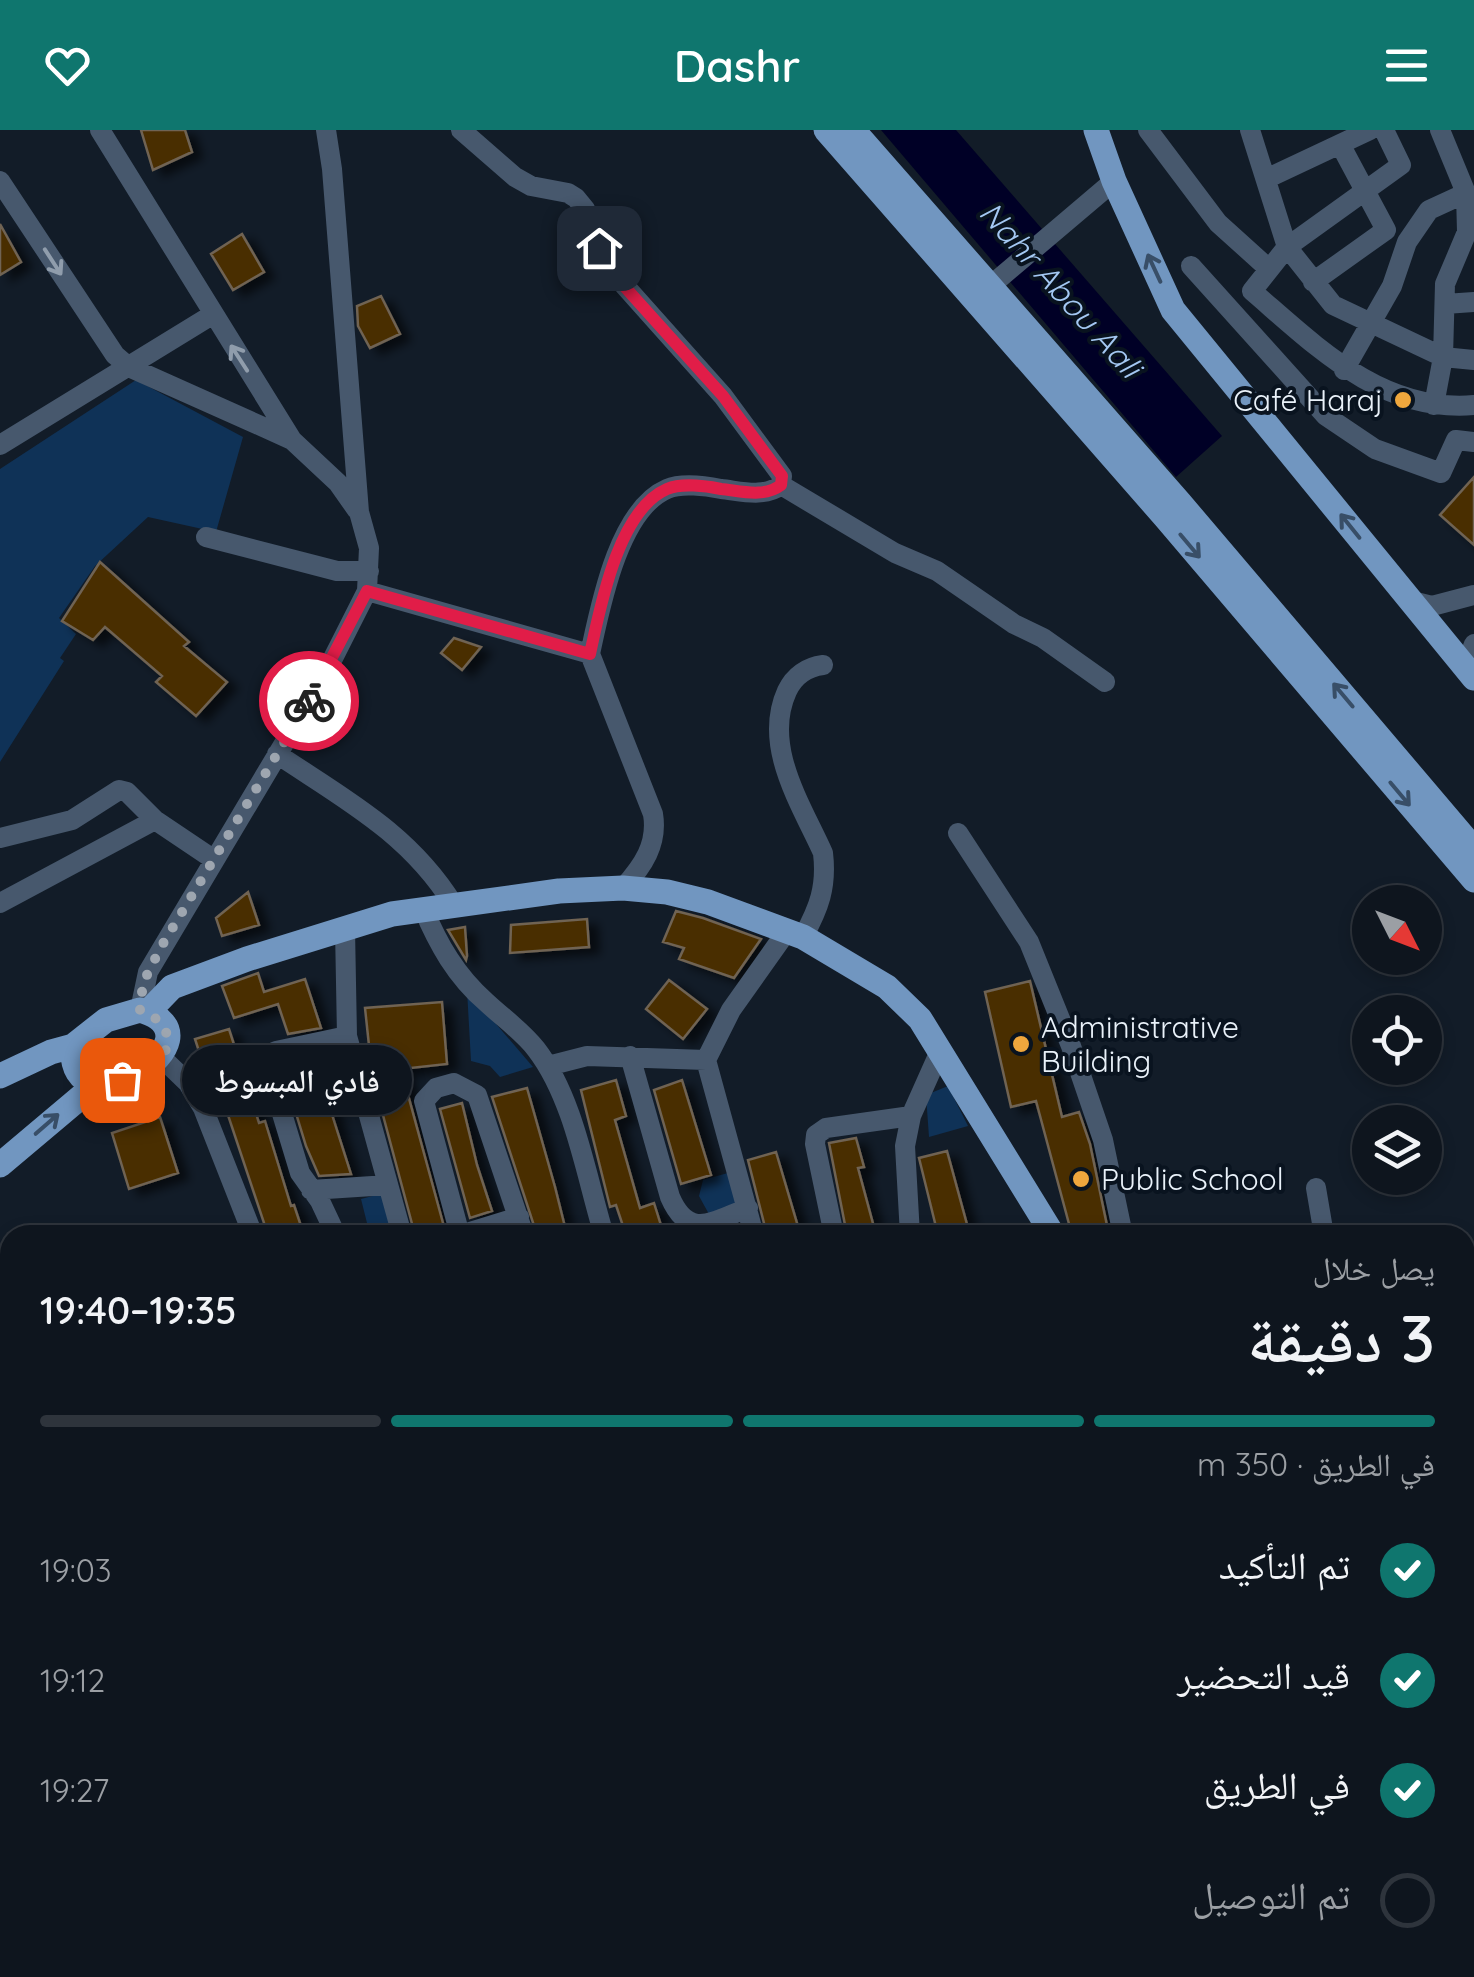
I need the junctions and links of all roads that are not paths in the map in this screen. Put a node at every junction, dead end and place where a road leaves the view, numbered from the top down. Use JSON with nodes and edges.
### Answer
{"nodes":[{"id":1,"x":100,"y":130,"type":"edge"},
{"id":2,"x":326,"y":130,"type":"edge"},
{"id":3,"x":461,"y":130,"type":"edge"},
{"id":4,"x":826,"y":130,"type":"edge"},
{"id":5,"x":853,"y":130,"type":"edge"},
{"id":6,"x":1096,"y":130,"type":"edge"},
{"id":7,"x":1148,"y":130,"type":"edge"},
{"id":8,"x":1250,"y":130,"type":"edge"},
{"id":9,"x":1384,"y":130,"type":"edge"},
{"id":10,"x":1440,"y":130,"type":"edge"},
{"id":11,"x":1353,"y":136,"type":"edge"},
{"id":12,"x":1268,"y":178,"type":"junction"},
{"id":13,"x":0,"y":180,"type":"edge"},
{"id":14,"x":1114,"y":182,"type":"junction"},
{"id":15,"x":1365,"y":190,"type":"junction"},
{"id":16,"x":1466,"y":193,"type":"junction"},
{"id":17,"x":1471,"y":231,"type":"edge"},
{"id":18,"x":1287,"y":247,"type":"junction"},
{"id":19,"x":1191,"y":266,"type":"dead end"},
{"id":20,"x":1269,"y":269,"type":"junction"},
{"id":21,"x":1313,"y":282,"type":"junction"},
{"id":22,"x":988,"y":288,"type":"junction"},
{"id":23,"x":1474,"y":302,"type":"edge"},
{"id":24,"x":1445,"y":304,"type":"junction"},
{"id":25,"x":212,"y":315,"type":"junction"},
{"id":26,"x":1370,"y":324,"type":"junction"},
{"id":27,"x":1443,"y":358,"type":"junction"},
{"id":28,"x":1474,"y":360,"type":"edge"},
{"id":29,"x":129,"y":367,"type":"junction"},
{"id":30,"x":1344,"y":370,"type":"junction"},
{"id":31,"x":1434,"y":404,"type":"junction"},
{"id":32,"x":1474,"y":405,"type":"edge"},
{"id":33,"x":292,"y":440,"type":"junction"},
{"id":34,"x":1474,"y":442,"type":"edge"},
{"id":35,"x":0,"y":445,"type":"edge"},
{"id":36,"x":781,"y":485,"type":"junction"},
{"id":37,"x":358,"y":512,"type":"junction"},
{"id":38,"x":206,"y":538,"type":"dead end"},
{"id":39,"x":368,"y":581,"type":"junction"},
{"id":40,"x":1474,"y":595,"type":"edge"},
{"id":41,"x":1412,"y":601,"type":"junction"},
{"id":42,"x":590,"y":654,"type":"junction"},
{"id":43,"x":1471,"y":664,"type":"edge"},
{"id":44,"x":823,"y":665,"type":"dead end"},
{"id":45,"x":1105,"y":682,"type":"dead end"},
{"id":46,"x":276,"y":754,"type":"junction"},
{"id":47,"x":156,"y":820,"type":"junction"},
{"id":48,"x":958,"y":833,"type":"dead end"},
{"id":49,"x":0,"y":838,"type":"edge"},
{"id":50,"x":1474,"y":849,"type":"edge"},
{"id":51,"x":213,"y":859,"type":"junction"},
{"id":52,"x":1474,"y":880,"type":"edge"},
{"id":53,"x":623,"y":888,"type":"junction"},
{"id":54,"x":0,"y":902,"type":"edge"},
{"id":55,"x":453,"y":904,"type":"junction"},
{"id":56,"x":423,"y":908,"type":"junction"},
{"id":57,"x":345,"y":928,"type":"junction"},
{"id":58,"x":795,"y":934,"type":"junction"},
{"id":59,"x":144,"y":1011,"type":"junction"},
{"id":60,"x":346,"y":1036,"type":"junction"},
{"id":61,"x":73,"y":1046,"type":"junction"},
{"id":62,"x":940,"y":1051,"type":"junction"},
{"id":63,"x":630,"y":1056,"type":"junction"},
{"id":64,"x":161,"y":1057,"type":"junction"},
{"id":65,"x":706,"y":1060,"type":"junction"},
{"id":66,"x":548,"y":1066,"type":"junction"},
{"id":67,"x":0,"y":1076,"type":"edge"},
{"id":68,"x":95,"y":1085,"type":"junction"},
{"id":69,"x":911,"y":1116,"type":"junction"},
{"id":70,"x":0,"y":1165,"type":"edge"},
{"id":71,"x":388,"y":1186,"type":"junction"},
{"id":72,"x":1316,"y":1188,"type":"dead end"},
{"id":73,"x":312,"y":1190,"type":"junction"},
{"id":74,"x":748,"y":1208,"type":"junction"},
{"id":75,"x":249,"y":1225,"type":"edge"},
{"id":76,"x":331,"y":1225,"type":"edge"},
{"id":77,"x":399,"y":1225,"type":"edge"},
{"id":78,"x":457,"y":1225,"type":"edge"},
{"id":79,"x":521,"y":1225,"type":"edge"},
{"id":80,"x":601,"y":1225,"type":"edge"},
{"id":81,"x":752,"y":1225,"type":"edge"},
{"id":82,"x":832,"y":1225,"type":"edge"},
{"id":83,"x":911,"y":1225,"type":"edge"},
{"id":84,"x":1047,"y":1225,"type":"edge"},
{"id":85,"x":1121,"y":1225,"type":"edge"},
{"id":86,"x":1322,"y":1225,"type":"edge"}],
"edges":[{"from":1,"to":25,"type":"street"},
{"from":2,"to":37,"type":"street"},
{"from":3,"to":36,"type":"street"},
{"from":4,"to":22,"type":"main road"},
{"from":5,"to":22,"type":"main road"},
{"from":6,"to":14,"type":"main road"},
{"from":7,"to":20,"type":"street"},
{"from":8,"to":12,"type":"street"},
{"from":9,"to":15,"type":"street"},
{"from":10,"to":16,"type":"street"},
{"from":11,"to":12,"type":"street"},
{"from":11,"to":15,"type":"street"},
{"from":12,"to":18,"type":"street"},
{"from":13,"to":29,"type":"street","one_way":true},
{"from":14,"to":22,"type":"street"},
{"from":41,"to":14,"type":"main road","one_way":true},
{"from":15,"to":18,"type":"street"},
{"from":15,"to":21,"type":"street"},
{"from":16,"to":17,"type":"street"},
{"from":16,"to":26,"type":"street"},
{"from":17,"to":24,"type":"street"},
{"from":18,"to":20,"type":"street"},
{"from":18,"to":21,"type":"street"},
{"from":19,"to":34,"type":"street"},
{"from":20,"to":30,"type":"street"},
{"from":21,"to":26,"type":"street"},
{"from":50,"to":22,"type":"main road","one_way":true},
{"from":22,"to":52,"type":"main road","one_way":true},
{"from":23,"to":24,"type":"street"},
{"from":24,"to":27,"type":"street"},
{"from":25,"to":29,"type":"street"},
{"from":33,"to":25,"type":"street","one_way":true},
{"from":26,"to":27,"type":"street"},
{"from":26,"to":30,"type":"street"},
{"from":27,"to":28,"type":"street"},
{"from":27,"to":31,"type":"street"},
{"from":29,"to":33,"type":"street"},
{"from":29,"to":35,"type":"street"},
{"from":30,"to":31,"type":"street"},
{"from":31,"to":32,"type":"street"},
{"from":33,"to":37,"type":"street"},
{"from":36,"to":42,"type":"street"},
{"from":36,"to":45,"type":"street"},
{"from":37,"to":39,"type":"street"},
{"from":38,"to":39,"type":"street"},
{"from":39,"to":42,"type":"street"},
{"from":39,"to":46,"type":"street"},
{"from":40,"to":41,"type":"street"},
{"from":41,"to":43,"type":"main road"},
{"from":42,"to":53,"type":"street"},
{"from":44,"to":58,"type":"street"},
{"from":46,"to":51,"type":"street"},
{"from":46,"to":55,"type":"street"},
{"from":47,"to":49,"type":"street"},
{"from":47,"to":51,"type":"street"},
{"from":47,"to":54,"type":"street"},
{"from":48,"to":85,"type":"street"},
{"from":51,"to":59,"type":"street"},
{"from":53,"to":55,"type":"main road"},
{"from":53,"to":58,"type":"main road"},
{"from":55,"to":56,"type":"main road"},
{"from":56,"to":57,"type":"main road"},
{"from":56,"to":66,"type":"street"},
{"from":57,"to":59,"type":"main road"},
{"from":57,"to":60,"type":"street"},
{"from":58,"to":62,"type":"main road"},
{"from":58,"to":65,"type":"street"},
{"from":59,"to":61,"type":"main road"},
{"from":59,"to":64,"type":"main road"},
{"from":60,"to":71,"type":"street"},
{"from":60,"to":73,"type":"street"},
{"from":61,"to":67,"type":"main road"},
{"from":61,"to":68,"type":"main road"},
{"from":62,"to":69,"type":"street"},
{"from":62,"to":84,"type":"main road"},
{"from":63,"to":65,"type":"street"},
{"from":63,"to":66,"type":"street"},
{"from":63,"to":74,"type":"street"},
{"from":64,"to":68,"type":"main road"},
{"from":64,"to":75,"type":"street"},
{"from":65,"to":74,"type":"street"},
{"from":66,"to":80,"type":"street"},
{"from":70,"to":68,"type":"main road","one_way":true},
{"from":69,"to":82,"type":"street"},
{"from":69,"to":83,"type":"street"},
{"from":71,"to":73,"type":"street"},
{"from":71,"to":77,"type":"street"},
{"from":72,"to":86,"type":"street"},
{"from":73,"to":76,"type":"street"},
{"from":74,"to":81,"type":"street"},
{"from":78,"to":79,"type":"street"}]}
